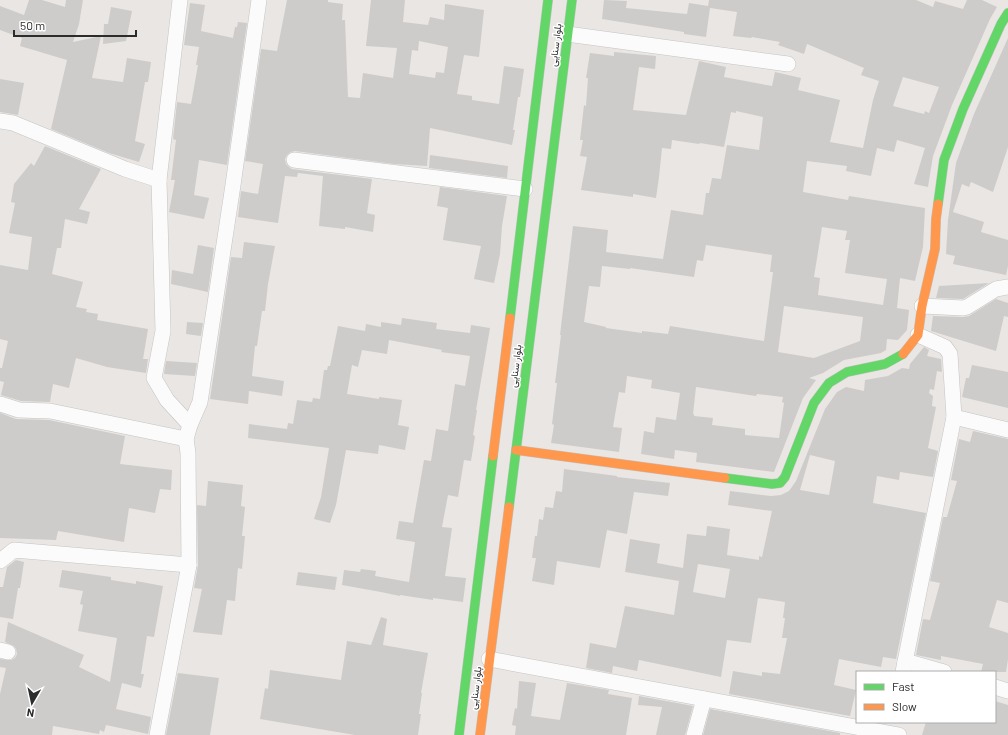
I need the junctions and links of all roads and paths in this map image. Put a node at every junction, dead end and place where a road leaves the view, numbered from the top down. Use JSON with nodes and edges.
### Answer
{"nodes":[{"id":1,"x":180,"y":0,"type":"edge"},
{"id":2,"x":259,"y":0,"type":"edge"},
{"id":3,"x":548,"y":0,"type":"edge"},
{"id":4,"x":572,"y":0,"type":"edge"},
{"id":5,"x":1007,"y":17,"type":"edge"},
{"id":6,"x":567,"y":34,"type":"junction"},
{"id":7,"x":788,"y":64,"type":"dead end"},
{"id":8,"x":0,"y":121,"type":"edge"},
{"id":9,"x":294,"y":160,"type":"dead end"},
{"id":10,"x":159,"y":180,"type":"junction"},
{"id":11,"x":525,"y":189,"type":"junction"},
{"id":12,"x":1008,"y":287,"type":"edge"},
{"id":13,"x":922,"y":306,"type":"junction"},
{"id":14,"x":918,"y":335,"type":"junction"},
{"id":15,"x":0,"y":404,"type":"edge"},
{"id":16,"x":954,"y":417,"type":"junction"},
{"id":17,"x":1008,"y":430,"type":"edge"},
{"id":18,"x":188,"y":432,"type":"junction"},
{"id":19,"x":516,"y":450,"type":"junction"},
{"id":20,"x":0,"y":561,"type":"edge"},
{"id":21,"x":188,"y":566,"type":"junction"},
{"id":22,"x":489,"y":659,"type":"junction"},
{"id":23,"x":904,"y":666,"type":"edge"},
{"id":24,"x":937,"y":671,"type":"edge"},
{"id":25,"x":996,"y":687,"type":"edge"},
{"id":26,"x":1008,"y":691,"type":"edge"},
{"id":27,"x":704,"y":699,"type":"junction"},
{"id":28,"x":894,"y":730,"type":"edge"},
{"id":29,"x":157,"y":735,"type":"edge"},
{"id":30,"x":459,"y":735,"type":"edge"},
{"id":31,"x":480,"y":735,"type":"edge"},
{"id":32,"x":694,"y":735,"type":"edge"}],
"edges":[{"from":1,"to":10,"type":"street"},
{"from":2,"to":18,"type":"street"},
{"from":3,"to":11,"type":"main road","name":"بلوار سنایی"},
{"from":4,"to":6,"type":"main road","name":"بلوار سنایی"},
{"from":5,"to":13,"type":"main road"},
{"from":6,"to":7,"type":"street"},
{"from":6,"to":19,"type":"main road","name":"بلوار سنایی"},
{"from":8,"to":10,"type":"street"},
{"from":9,"to":11,"type":"street"},
{"from":10,"to":18,"type":"street"},
{"from":11,"to":30,"type":"main road","name":"بلوار سنایی"},
{"from":12,"to":13,"type":"street"},
{"from":13,"to":14,"type":"main road"},
{"from":14,"to":16,"type":"street"},
{"from":14,"to":19,"type":"main road"},
{"from":15,"to":18,"type":"street"},
{"from":16,"to":17,"type":"street"},
{"from":16,"to":23,"type":"street"},
{"from":18,"to":21,"type":"street"},
{"from":19,"to":22,"type":"main road","name":"بلوار سنایی"},
{"from":20,"to":21,"type":"street"},
{"from":21,"to":29,"type":"street"},
{"from":22,"to":27,"type":"street"},
{"from":22,"to":31,"type":"main road","name":"بلوار سنایی"},
{"from":23,"to":24,"type":"street"},
{"from":25,"to":26,"type":"street"},
{"from":27,"to":28,"type":"street"},
{"from":27,"to":32,"type":"street"}]}
